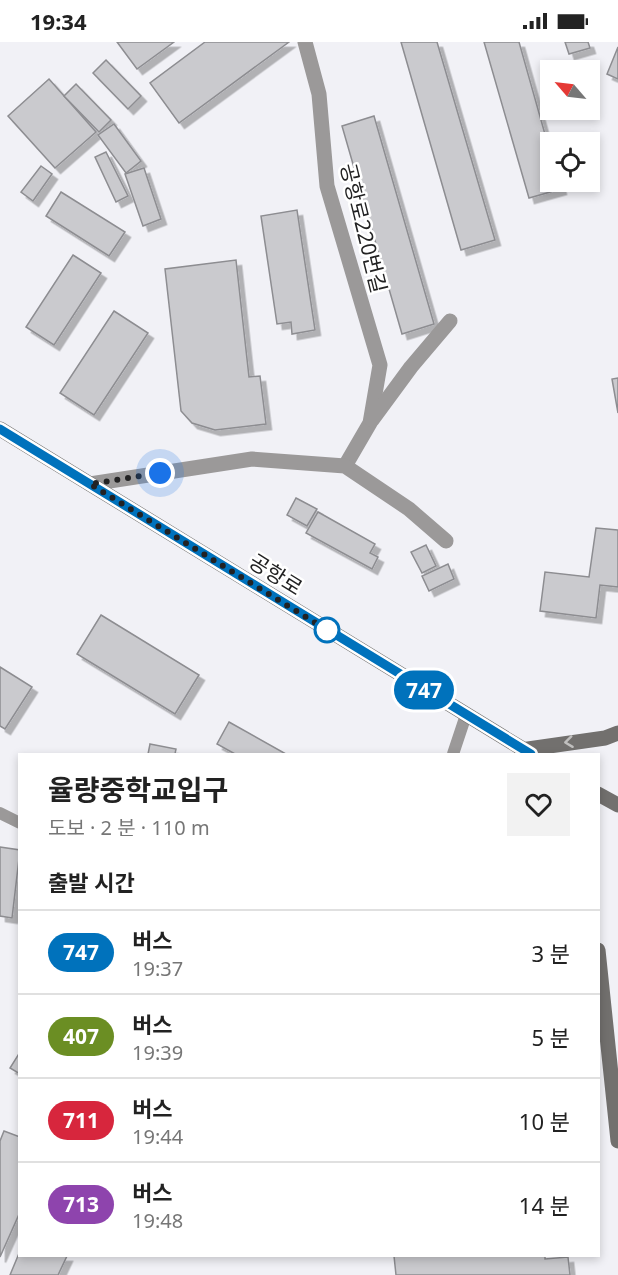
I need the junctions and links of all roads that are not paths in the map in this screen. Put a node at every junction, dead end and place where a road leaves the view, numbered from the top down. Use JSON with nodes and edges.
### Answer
{"nodes":[{"id":1,"x":305,"y":42,"type":"edge"},
{"id":2,"x":450,"y":321,"type":"dead end"},
{"id":3,"x":370,"y":423,"type":"junction"},
{"id":4,"x":0,"y":429,"type":"edge"},
{"id":5,"x":345,"y":466,"type":"junction"},
{"id":6,"x":90,"y":484,"type":"junction"},
{"id":7,"x":446,"y":542,"type":"dead end"},
{"id":8,"x":466,"y":715,"type":"junction"},
{"id":9,"x":618,"y":733,"type":"edge"},
{"id":10,"x":524,"y":752,"type":"edge"},
{"id":11,"x":453,"y":753,"type":"edge"},
{"id":12,"x":600,"y":795,"type":"edge"},
{"id":13,"x":618,"y":805,"type":"edge"},
{"id":14,"x":0,"y":813,"type":"edge"},
{"id":15,"x":18,"y":822,"type":"edge"},
{"id":16,"x":600,"y":970,"type":"edge"},
{"id":17,"x":618,"y":1007,"type":"edge"},
{"id":18,"x":606,"y":1028,"type":"junction"},
{"id":19,"x":618,"y":1141,"type":"edge"}],
"edges":[{"from":1,"to":3,"type":"street","name":"공항로220번길"},
{"from":2,"to":3,"type":"street","name":"공항로220번길"},
{"from":3,"to":5,"type":"street","name":"공항로220번길"},
{"from":4,"to":6,"type":"main road","name":"공항로"},
{"from":5,"to":6,"type":"street"},
{"from":5,"to":7,"type":"street"},
{"from":6,"to":8,"type":"main road","name":"공항로"},
{"from":8,"to":10,"type":"main road","name":"공항로"},
{"from":8,"to":11,"type":"lane"},
{"from":9,"to":10,"type":"main road","one_way":true},
{"from":12,"to":13,"type":"main road"},
{"from":14,"to":15,"type":"lane"},
{"from":16,"to":18,"type":"main road"},
{"from":17,"to":18,"type":"main road"},
{"from":18,"to":19,"type":"main road"}]}
